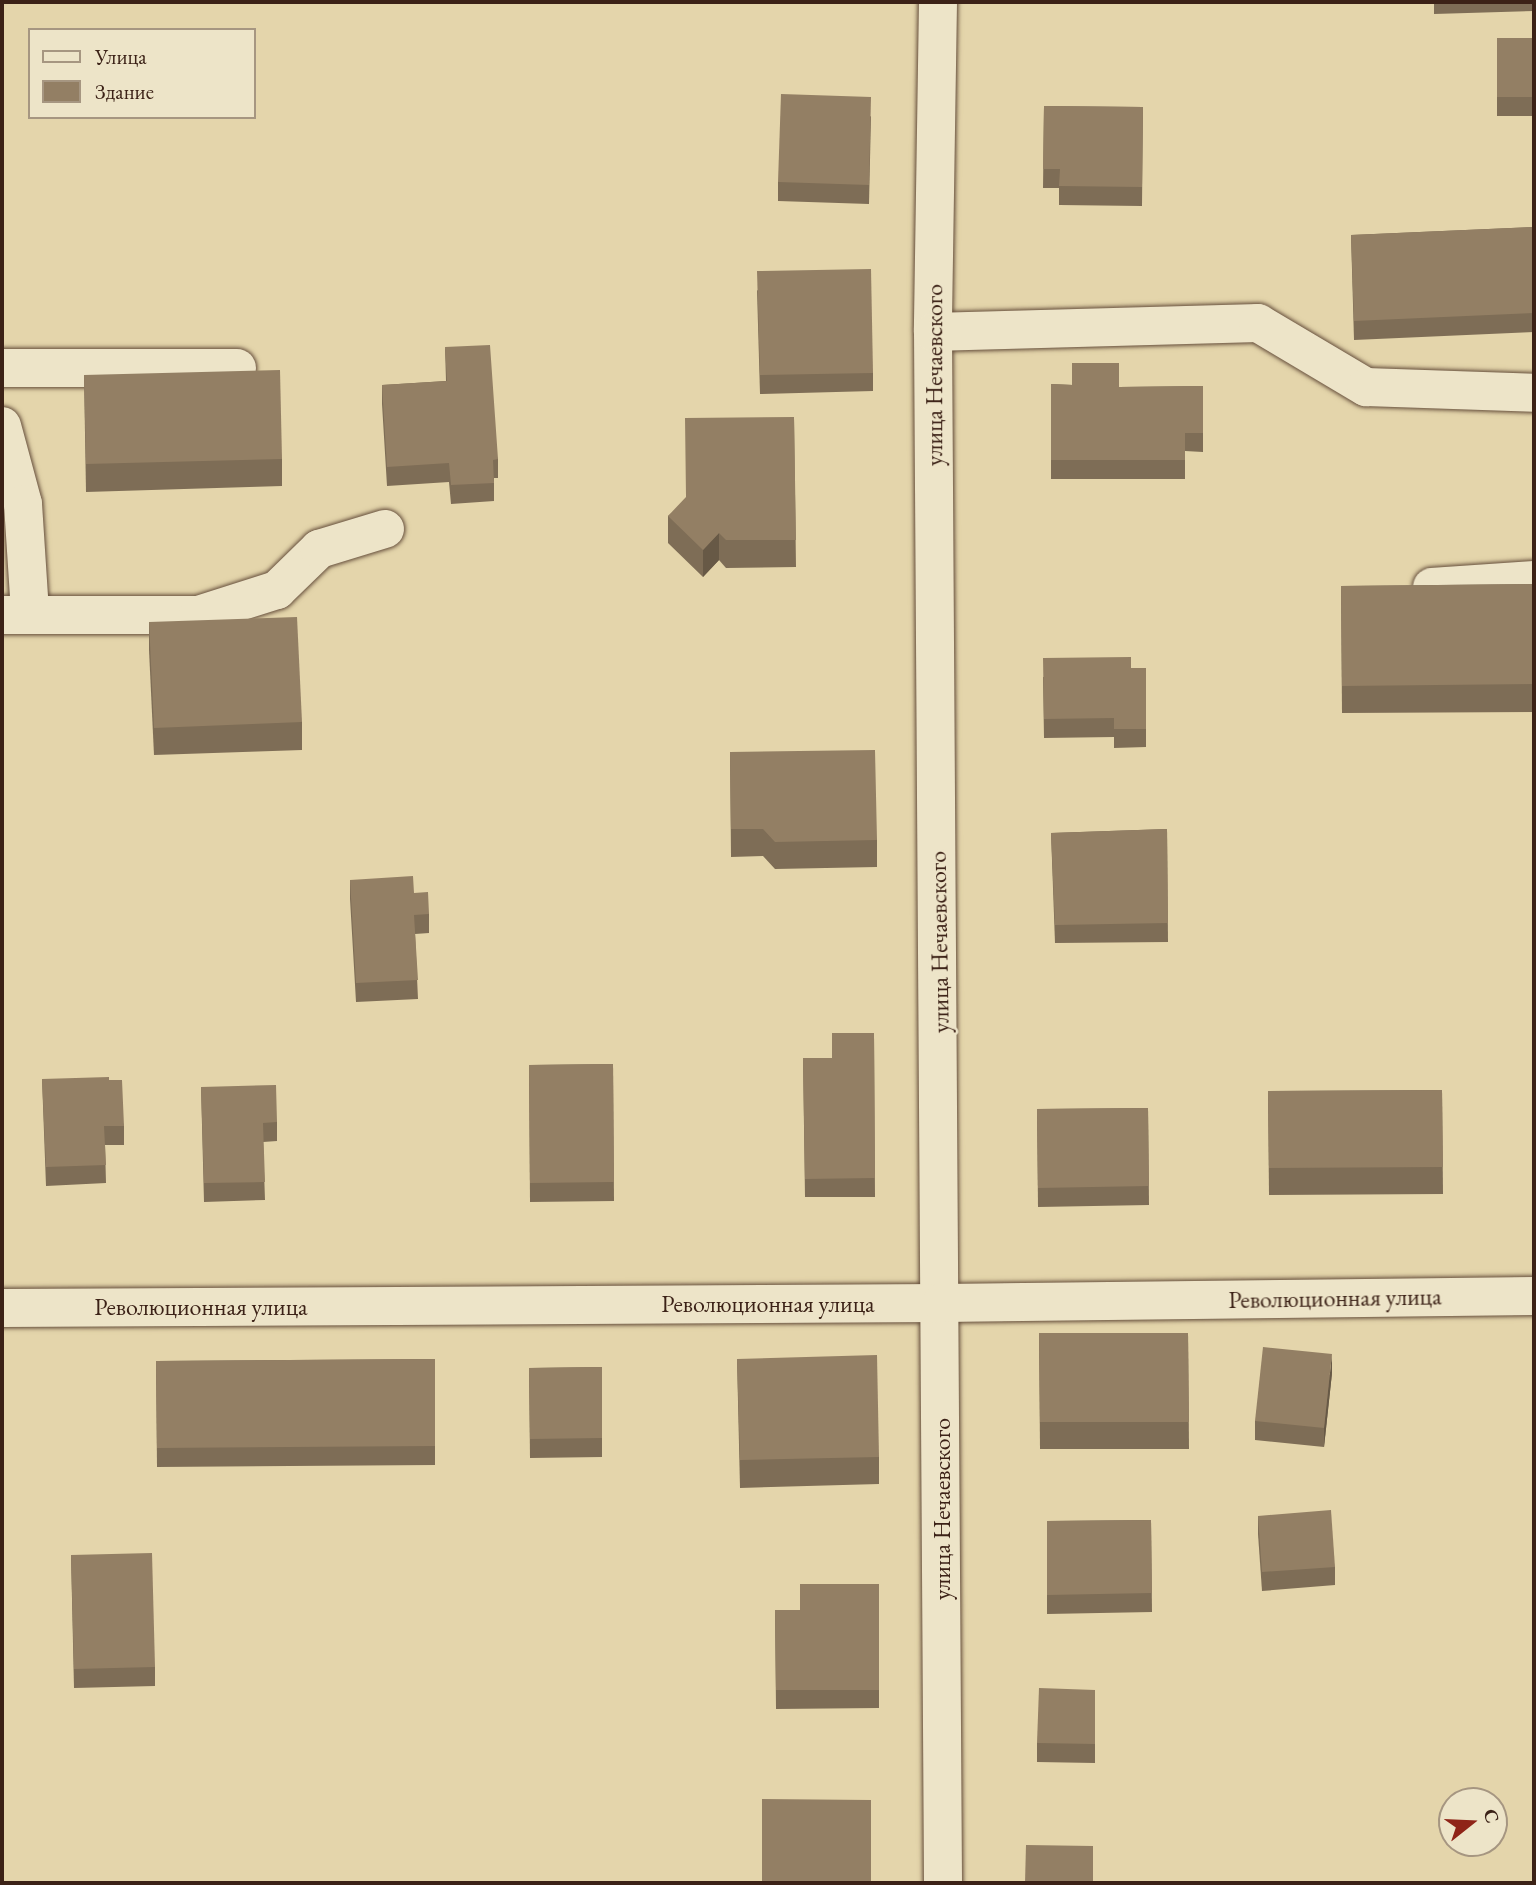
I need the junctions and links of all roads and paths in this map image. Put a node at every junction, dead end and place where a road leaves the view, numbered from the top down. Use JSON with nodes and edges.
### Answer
{"nodes":[{"id":1,"x":939,"y":2,"type":"edge"},
{"id":2,"x":933,"y":332,"type":"junction"},
{"id":3,"x":2,"y":368,"type":"edge"},
{"id":4,"x":237,"y":368,"type":"edge"},
{"id":5,"x":1534,"y":393,"type":"edge"},
{"id":6,"x":2,"y":426,"type":"edge"},
{"id":7,"x":385,"y":529,"type":"dead end"},
{"id":8,"x":1534,"y":580,"type":"edge"},
{"id":9,"x":1431,"y":587,"type":"edge"},
{"id":10,"x":16,"y":614,"type":"edge"},
{"id":11,"x":1534,"y":1296,"type":"edge"},
{"id":12,"x":942,"y":1303,"type":"junction"},
{"id":13,"x":2,"y":1308,"type":"edge"},
{"id":14,"x":943,"y":1883,"type":"edge"}],
"edges":[{"from":1,"to":2,"type":"street","name":"улица Нечаевского"},
{"from":2,"to":5,"type":"street"},
{"from":2,"to":12,"type":"street","name":"улица Нечаевского"},
{"from":3,"to":4,"type":"street"},
{"from":6,"to":10,"type":"street"},
{"from":7,"to":10,"type":"street"},
{"from":8,"to":9,"type":"street"},
{"from":11,"to":12,"type":"street","name":"Революционная улица"},
{"from":12,"to":13,"type":"street","name":"Революционная улица"},
{"from":12,"to":14,"type":"street","name":"улица Нечаевского"}]}
